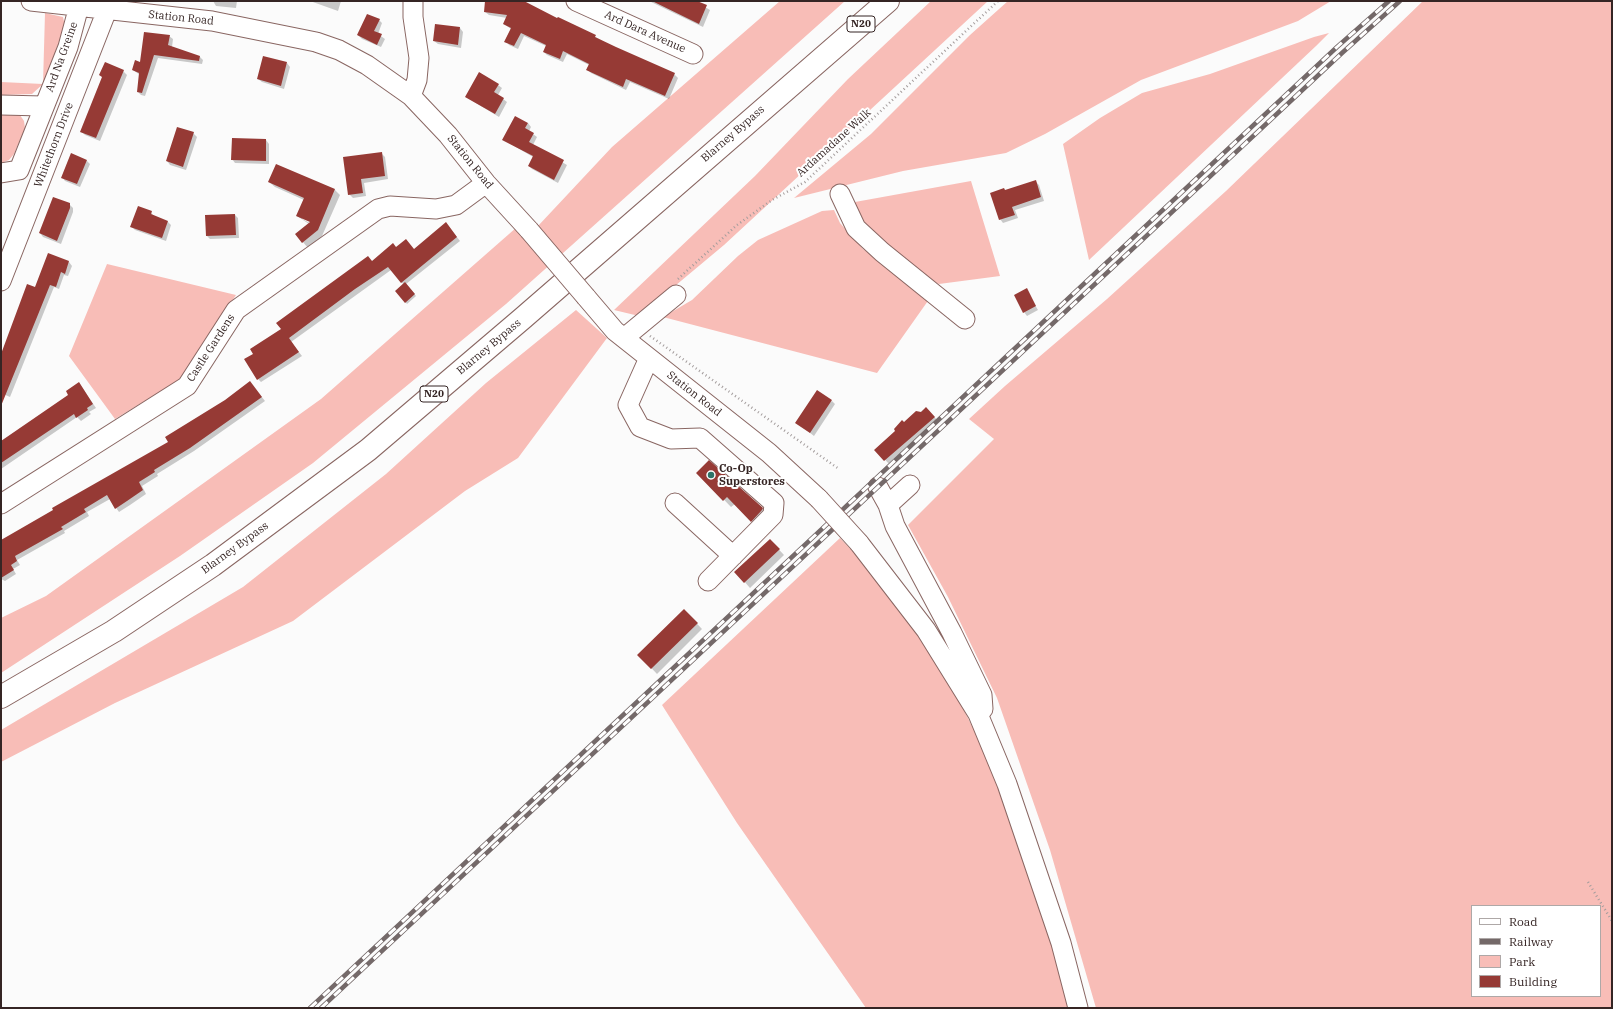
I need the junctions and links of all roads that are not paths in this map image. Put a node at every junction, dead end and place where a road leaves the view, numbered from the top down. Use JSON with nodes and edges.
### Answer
{"nodes":[{"id":1,"x":31,"y":1,"type":"edge"},
{"id":2,"x":413,"y":1,"type":"edge"},
{"id":3,"x":576,"y":1,"type":"edge"},
{"id":4,"x":888,"y":1,"type":"edge"},
{"id":5,"x":79,"y":6,"type":"junction"},
{"id":6,"x":107,"y":10,"type":"junction"},
{"id":7,"x":693,"y":54,"type":"dead end"},
{"id":8,"x":411,"y":96,"type":"junction"},
{"id":9,"x":1,"y":105,"type":"edge"},
{"id":10,"x":43,"y":106,"type":"junction"},
{"id":11,"x":10,"y":172,"type":"edge"},
{"id":12,"x":486,"y":183,"type":"junction"},
{"id":13,"x":840,"y":194,"type":"dead end"},
{"id":14,"x":1,"y":281,"type":"edge"},
{"id":15,"x":676,"y":288,"type":"road end"},
{"id":16,"x":965,"y":319,"type":"dead end"},
{"id":17,"x":631,"y":333,"type":"junction"},
{"id":18,"x":649,"y":358,"type":"junction"},
{"id":19,"x":910,"y":485,"type":"dead end"},
{"id":20,"x":878,"y":487,"type":"dead end"},
{"id":21,"x":675,"y":503,"type":"dead end"},
{"id":22,"x":1,"y":504,"type":"edge"},
{"id":23,"x":888,"y":506,"type":"junction"},
{"id":24,"x":733,"y":556,"type":"junction"},
{"id":25,"x":708,"y":581,"type":"dead end"},
{"id":26,"x":1,"y":697,"type":"edge"},
{"id":27,"x":978,"y":714,"type":"junction"},
{"id":28,"x":1078,"y":1008,"type":"edge"}],
"edges":[{"from":1,"to":5,"type":"street","name":"Station Road"},
{"from":2,"to":8,"type":"street"},
{"from":3,"to":7,"type":"street","name":"Ard Dara Avenue"},
{"from":4,"to":26,"type":"highway","name":"Blarney Bypass","number":"N20"},
{"from":5,"to":6,"type":"street","name":"Station Road"},
{"from":5,"to":10,"type":"street","name":"Ard Na Greine"},
{"from":6,"to":8,"type":"street","name":"Station Road"},
{"from":6,"to":14,"type":"street","name":"Whitethorn Drive"},
{"from":8,"to":12,"type":"street","name":"Station Road"},
{"from":9,"to":10,"type":"street","name":"Ard Na Greine"},
{"from":10,"to":11,"type":"street","name":"Ard Na Greine"},
{"from":12,"to":17,"type":"street","name":"Station Road","bridge":true},
{"from":12,"to":22,"type":"street","name":"Castle Gardens"},
{"from":13,"to":16,"type":"street"},
{"from":15,"to":17,"type":"street"},
{"from":17,"to":18,"type":"street","name":"Station Road"},
{"from":18,"to":24,"type":"street"},
{"from":18,"to":27,"type":"street","name":"Station Road","bridge":true},
{"from":19,"to":23,"type":"street"},
{"from":20,"to":23,"type":"street"},
{"from":21,"to":24,"type":"street"},
{"from":23,"to":27,"type":"street"},
{"from":24,"to":25,"type":"street"},
{"from":27,"to":28,"type":"street","name":"Station Road"}]}
